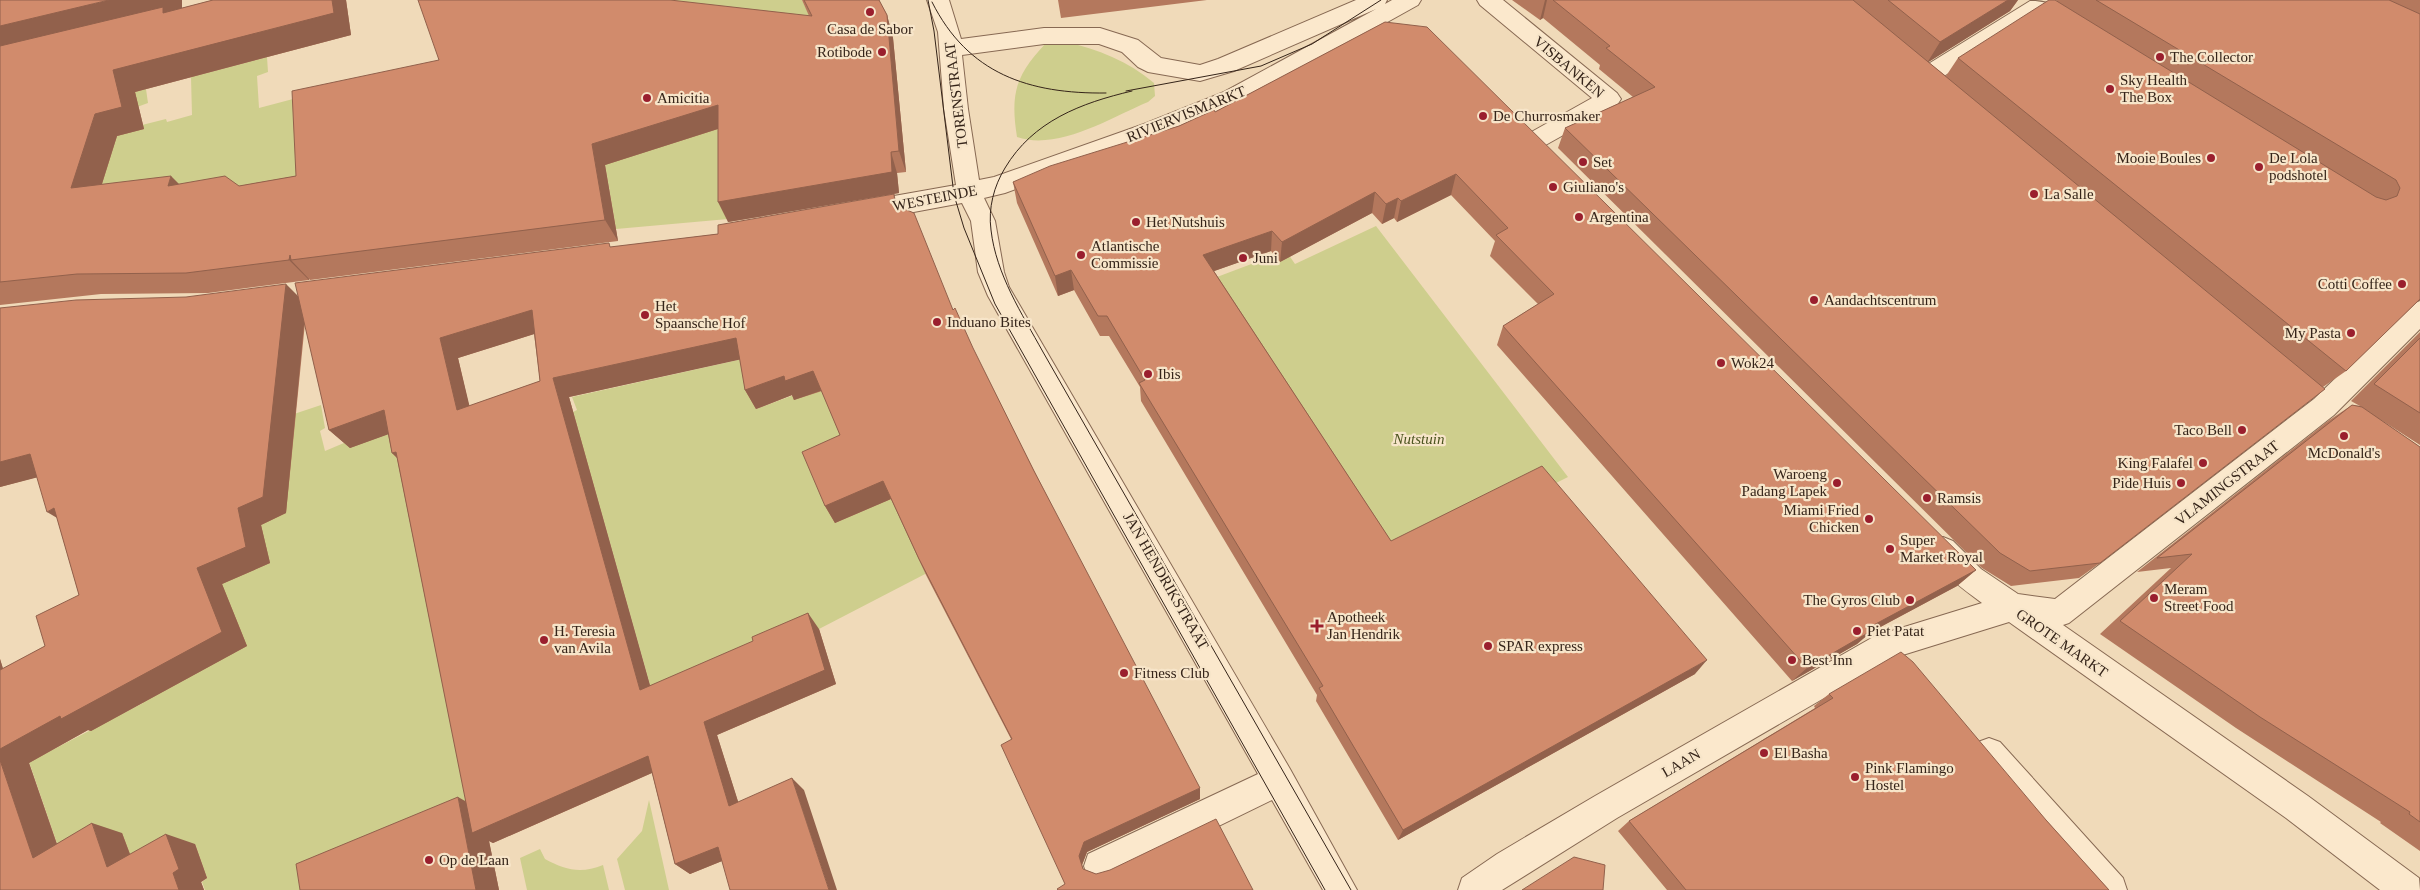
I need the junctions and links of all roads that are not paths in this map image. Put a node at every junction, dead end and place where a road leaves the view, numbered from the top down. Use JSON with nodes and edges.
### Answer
{"nodes":[{"id":1,"x":938,"y":0,"type":"edge"},
{"id":2,"x":1488,"y":0,"type":"edge"},
{"id":3,"x":2039,"y":3,"type":"edge"},
{"id":4,"x":1399,"y":7,"type":"edge"},
{"id":5,"x":2089,"y":37,"type":"edge"},
{"id":6,"x":950,"y":48,"type":"junction"},
{"id":7,"x":1926,"y":78,"type":"edge"},
{"id":8,"x":1554,"y":162,"type":"edge"},
{"id":9,"x":1007,"y":182,"type":"joint"},
{"id":10,"x":969,"y":192,"type":"junction"},
{"id":11,"x":839,"y":215,"type":"edge"},
{"id":12,"x":2420,"y":312,"type":"edge"},
{"id":13,"x":2316,"y":401,"type":"junction"},
{"id":14,"x":2352,"y":416,"type":"edge"},
{"id":15,"x":1923,"y":529,"type":"edge"},
{"id":16,"x":2014,"y":607,"type":"junction"},
{"id":17,"x":1903,"y":654,"type":"joint"},
{"id":18,"x":1970,"y":731,"type":"edge"},
{"id":19,"x":1279,"y":780,"type":"junction"},
{"id":20,"x":1100,"y":866,"type":"edge"},
{"id":21,"x":1342,"y":890,"type":"edge"},
{"id":22,"x":1474,"y":890,"type":"edge"},
{"id":23,"x":2111,"y":890,"type":"edge"},
{"id":24,"x":2407,"y":890,"type":"edge"}],
"edges":[{"from":1,"to":6,"type":"street","name":"TORENSTRAAT"},
{"from":2,"to":8,"type":"street","name":"VISBANKEN"},
{"from":3,"to":5,"type":"street"},
{"from":3,"to":7,"type":"street"},
{"from":4,"to":6,"type":"street"},
{"from":4,"to":9,"type":"street","name":"RIVIERVISMARKT"},
{"from":6,"to":10,"type":"street","name":"TORENSTRAAT"},
{"from":9,"to":10,"type":"street","name":"WESTEINDE"},
{"from":10,"to":11,"type":"street","name":"WESTEINDE"},
{"from":10,"to":19,"type":"street","name":"JAN HENDRIKSTRAAT"},
{"from":12,"to":13,"type":"street","name":"VLAMINGSTRAAT"},
{"from":13,"to":14,"type":"street"},
{"from":13,"to":16,"type":"street","name":"VLAMINGSTRAAT"},
{"from":15,"to":16,"type":"street"},
{"from":16,"to":17,"type":"street","name":"GROTE MARKT"},
{"from":16,"to":24,"type":"street","name":"GROTE MARKT"},
{"from":17,"to":22,"type":"street","name":"LAAN"},
{"from":18,"to":23,"type":"street"},
{"from":19,"to":20,"type":"street"},
{"from":19,"to":21,"type":"street","name":"JAN HENDRIKSTRAAT"}]}
